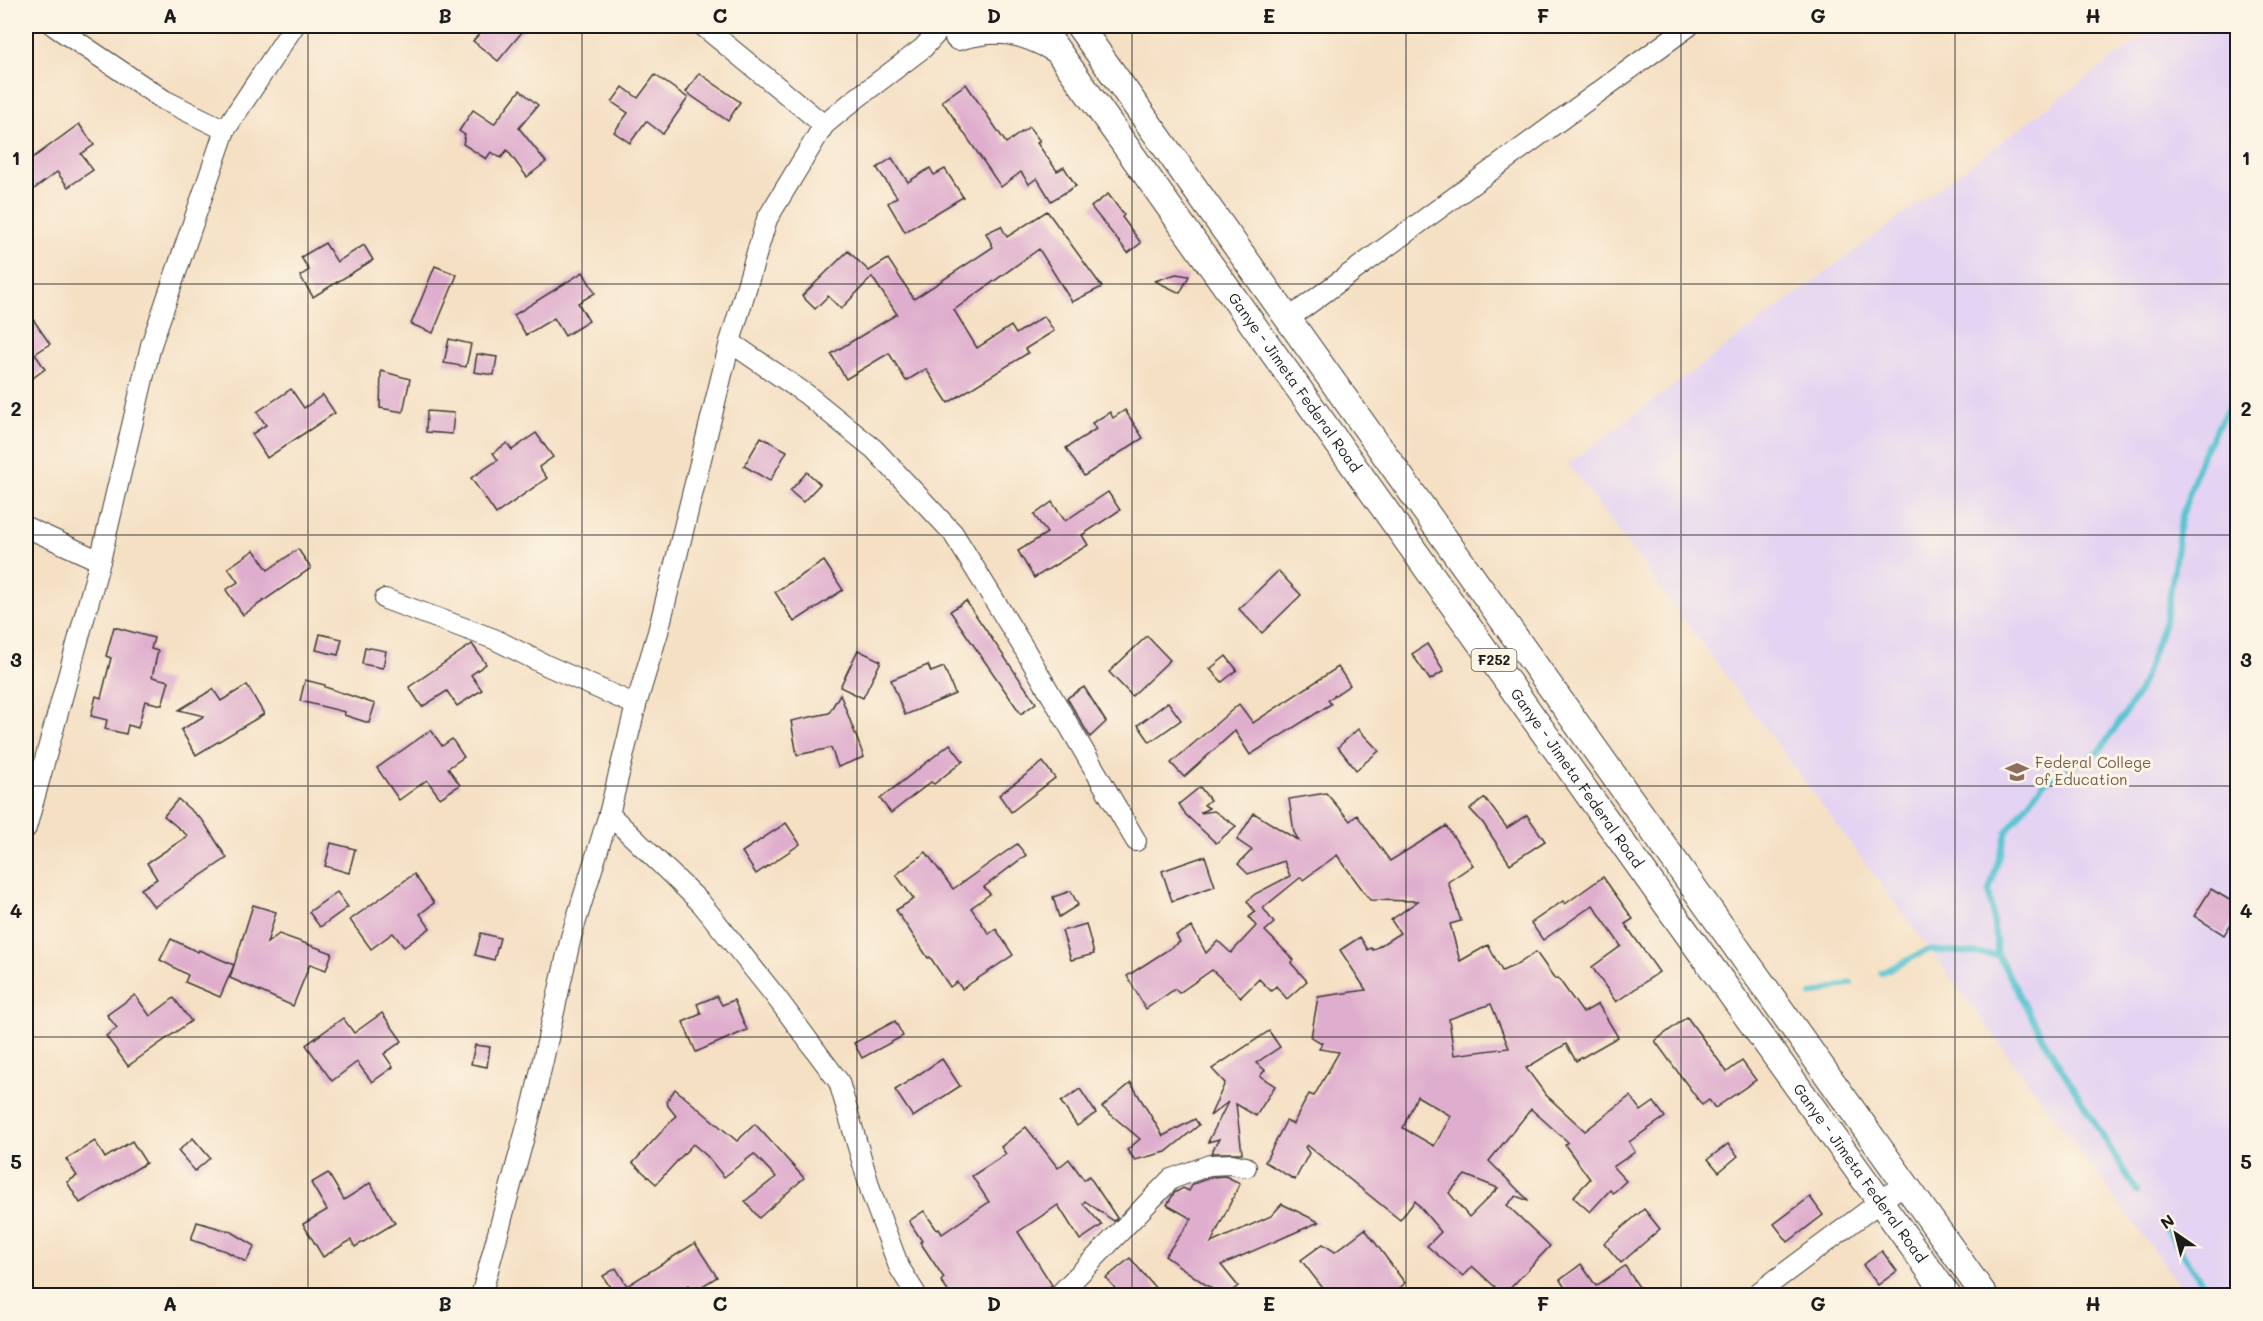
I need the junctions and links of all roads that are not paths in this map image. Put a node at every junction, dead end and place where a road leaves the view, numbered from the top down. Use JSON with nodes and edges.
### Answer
{"nodes":[{"id":1,"x":54,"y":26,"type":"edge"},
{"id":2,"x":294,"y":26,"type":"edge"},
{"id":3,"x":703,"y":26,"type":"edge"},
{"id":4,"x":1040,"y":26,"type":"edge"},
{"id":5,"x":1078,"y":26,"type":"edge"},
{"id":6,"x":1689,"y":26,"type":"edge"},
{"id":7,"x":958,"y":29,"type":"edge"},
{"id":8,"x":1059,"y":52,"type":"junction"},
{"id":9,"x":824,"y":125,"type":"junction"},
{"id":10,"x":225,"y":130,"type":"junction"},
{"id":11,"x":1288,"y":319,"type":"junction"},
{"id":12,"x":730,"y":342,"type":"junction"},
{"id":13,"x":1424,"y":509,"type":"junction"},
{"id":14,"x":1399,"y":526,"type":"junction"},
{"id":15,"x":26,"y":527,"type":"edge"},
{"id":16,"x":100,"y":561,"type":"junction"},
{"id":17,"x":385,"y":599,"type":"dead end"},
{"id":18,"x":636,"y":705,"type":"junction"},
{"id":19,"x":609,"y":814,"type":"junction"},
{"id":20,"x":26,"y":828,"type":"edge"},
{"id":21,"x":1136,"y":841,"type":"dead end"},
{"id":22,"x":1246,"y":1167,"type":"dead end"},
{"id":23,"x":1905,"y":1183,"type":"junction"},
{"id":24,"x":1880,"y":1201,"type":"junction"},
{"id":25,"x":481,"y":1296,"type":"edge"},
{"id":26,"x":917,"y":1296,"type":"edge"},
{"id":27,"x":1058,"y":1296,"type":"edge"},
{"id":28,"x":1754,"y":1296,"type":"edge"},
{"id":29,"x":1948,"y":1296,"type":"edge"},
{"id":30,"x":1985,"y":1296,"type":"edge"}],
"edges":[{"from":1,"to":10,"type":"street"},
{"from":2,"to":10,"type":"street"},
{"from":3,"to":9,"type":"street"},
{"from":4,"to":8,"type":"main road","name":"Ganye - Jimeta Federal Road","number":"F252"},
{"from":5,"to":11,"type":"main road","name":"Ganye - Jimeta Federal Road","number":"F252"},
{"from":6,"to":11,"type":"street"},
{"from":7,"to":8,"type":"main road"},
{"from":7,"to":9,"type":"street"},
{"from":8,"to":14,"type":"main road","name":"Ganye - Jimeta Federal Road","number":"F252"},
{"from":9,"to":12,"type":"street"},
{"from":10,"to":16,"type":"street"},
{"from":11,"to":13,"type":"main road","name":"Ganye - Jimeta Federal Road","number":"F252"},
{"from":12,"to":18,"type":"street"},
{"from":12,"to":21,"type":"street"},
{"from":13,"to":14,"type":"main road"},
{"from":13,"to":23,"type":"main road","name":"Ganye - Jimeta Federal Road","number":"F252"},
{"from":14,"to":24,"type":"main road","name":"Ganye - Jimeta Federal Road","number":"F252"},
{"from":15,"to":16,"type":"street"},
{"from":16,"to":20,"type":"street"},
{"from":17,"to":18,"type":"street"},
{"from":18,"to":19,"type":"street"},
{"from":19,"to":25,"type":"street"},
{"from":19,"to":26,"type":"street"},
{"from":22,"to":27,"type":"street"},
{"from":23,"to":24,"type":"street"},
{"from":23,"to":30,"type":"main road","name":"Ganye - Jimeta Federal Road","number":"F252"},
{"from":24,"to":28,"type":"street"},
{"from":24,"to":29,"type":"main road","name":"Ganye - Jimeta Federal Road","number":"F252"}]}
